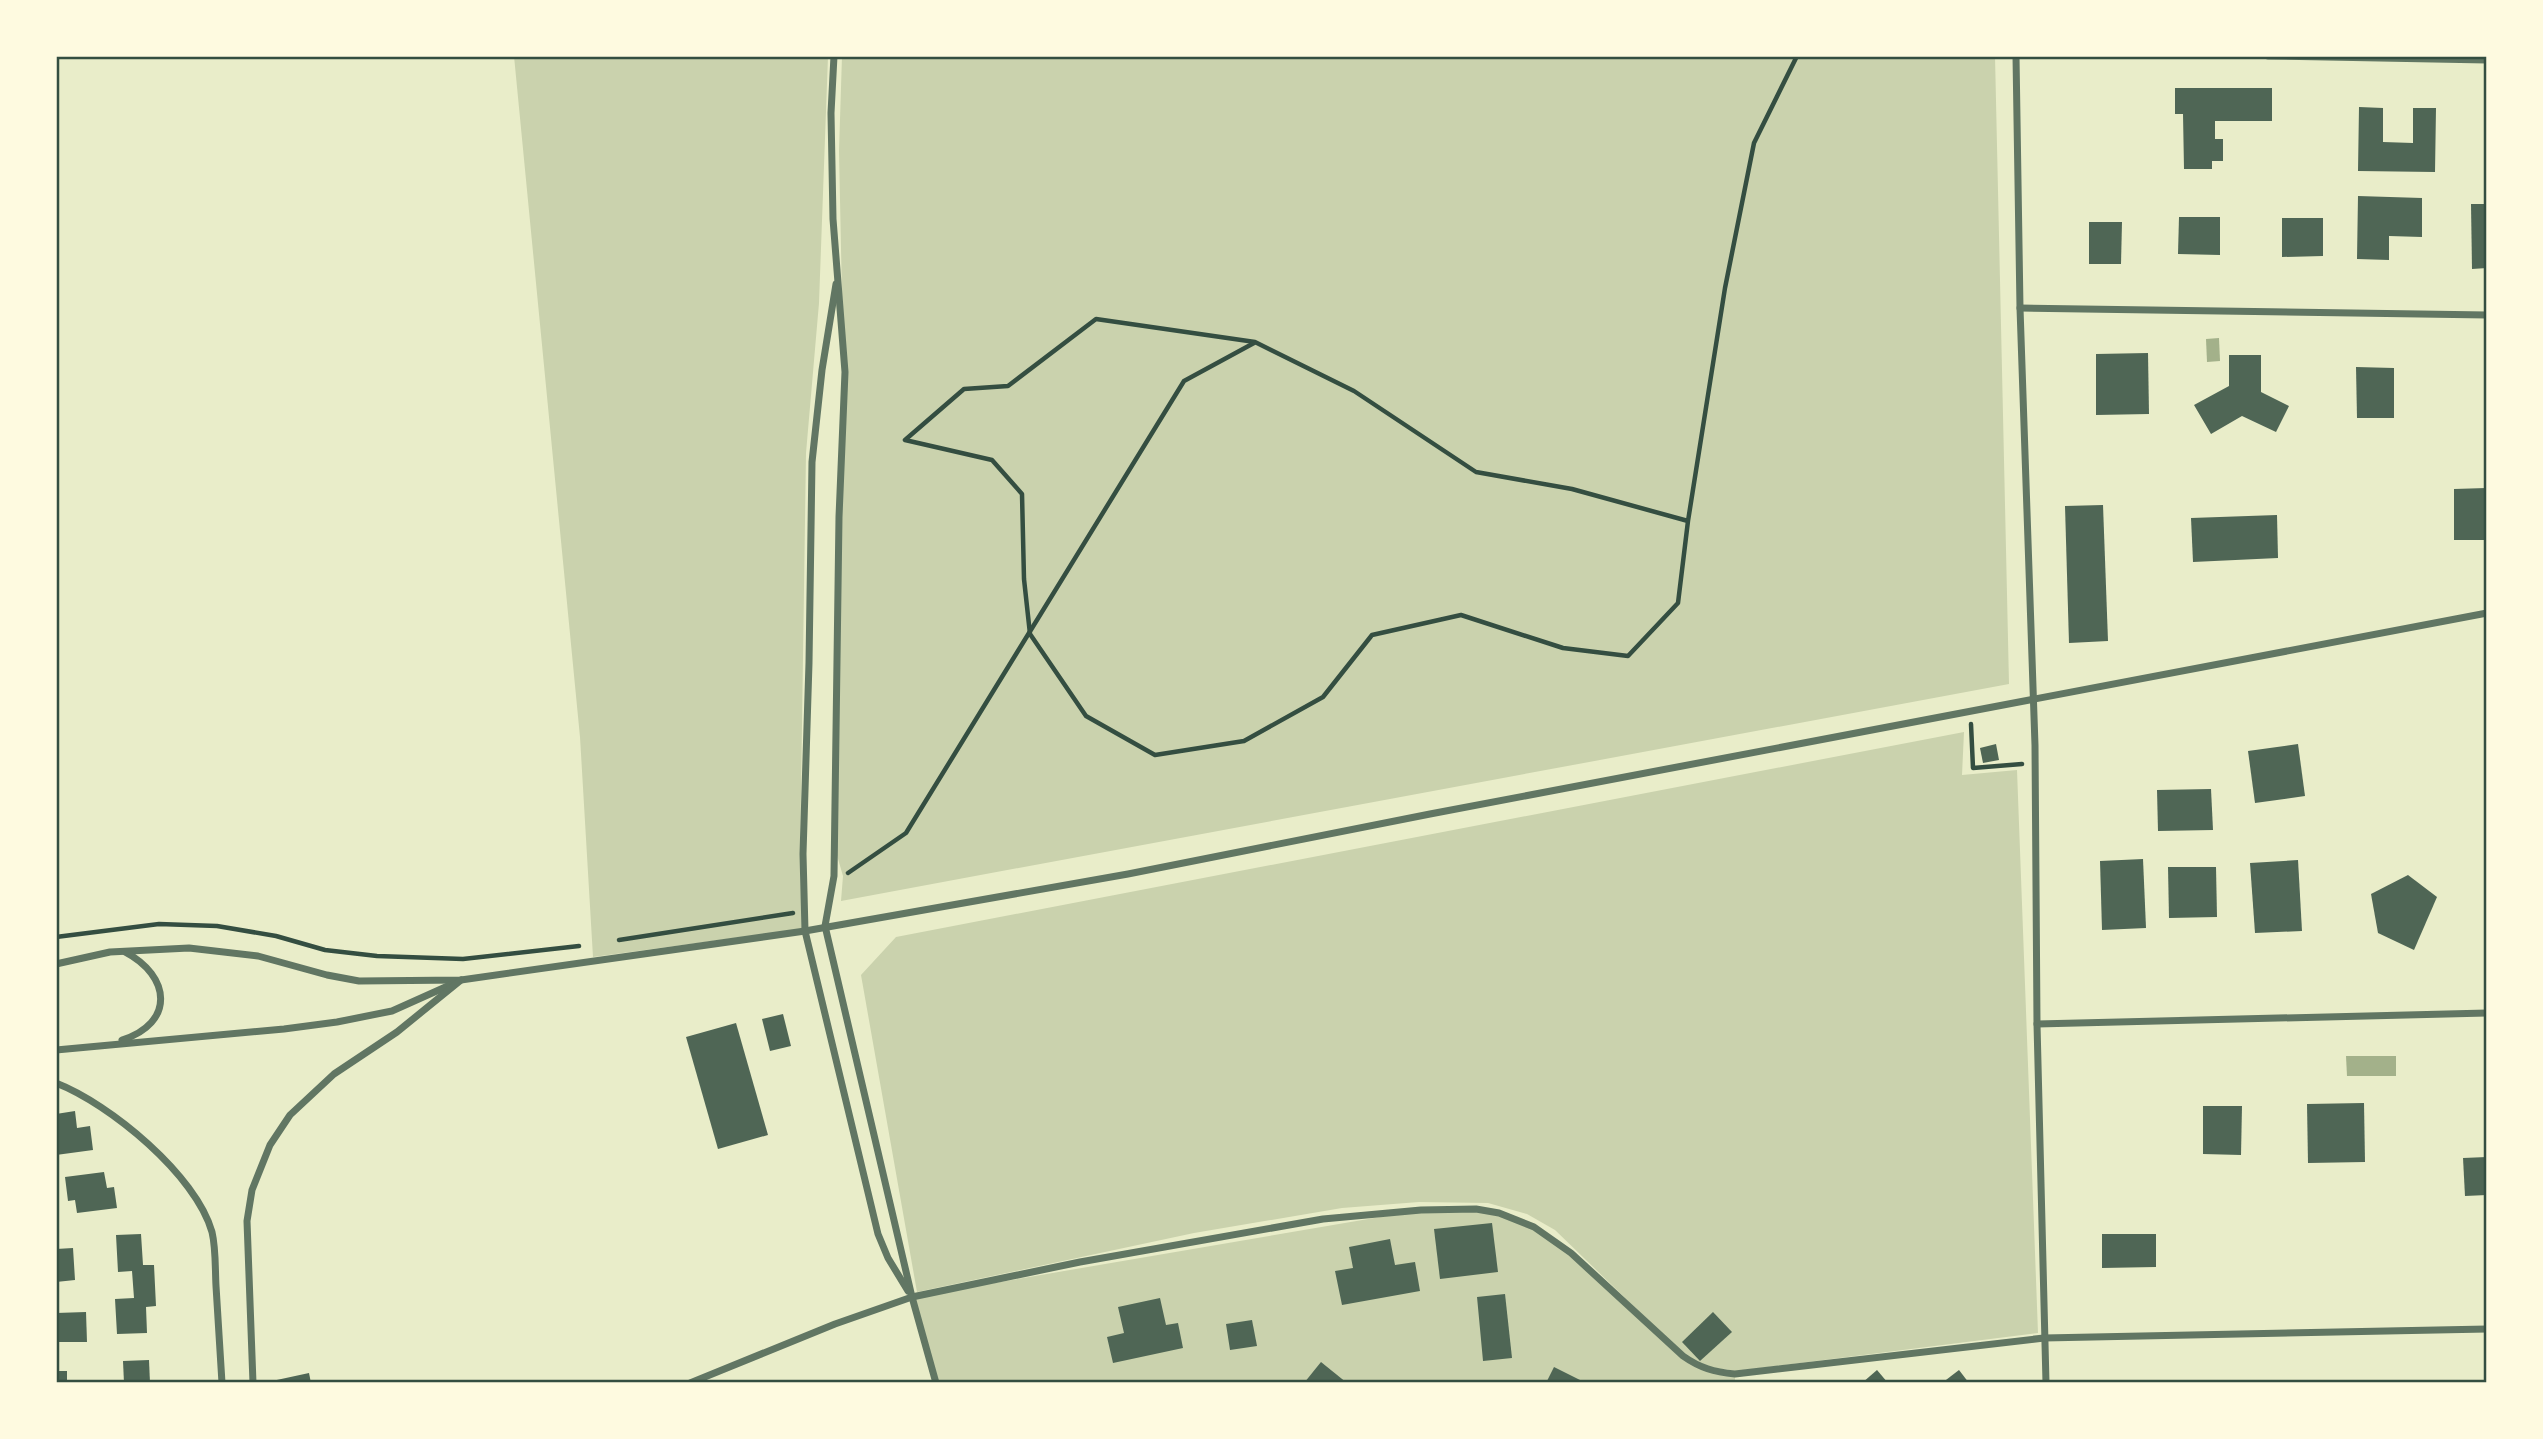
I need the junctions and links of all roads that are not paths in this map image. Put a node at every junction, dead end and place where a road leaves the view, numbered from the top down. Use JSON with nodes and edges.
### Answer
{"nodes":[{"id":1,"x":834,"y":56,"type":"edge"},
{"id":2,"x":2016,"y":56,"type":"edge"},
{"id":3,"x":2268,"y":56,"type":"edge"},
{"id":4,"x":2487,"y":60,"type":"edge"},
{"id":5,"x":838,"y":271,"type":"junction"},
{"id":6,"x":2020,"y":308,"type":"junction"},
{"id":7,"x":2487,"y":315,"type":"edge"},
{"id":8,"x":2487,"y":613,"type":"edge"},
{"id":9,"x":2033,"y":699,"type":"junction"},
{"id":10,"x":825,"y":926,"type":"junction"},
{"id":11,"x":805,"y":931,"type":"junction"},
{"id":12,"x":124,"y":951,"type":"junction"},
{"id":13,"x":56,"y":964,"type":"edge"},
{"id":14,"x":461,"y":980,"type":"junction"},
{"id":15,"x":2487,"y":1013,"type":"edge"},
{"id":16,"x":2037,"y":1024,"type":"junction"},
{"id":17,"x":108,"y":1045,"type":"junction"},
{"id":18,"x":56,"y":1050,"type":"edge"},
{"id":19,"x":56,"y":1083,"type":"edge"},
{"id":20,"x":912,"y":1297,"type":"junction"},
{"id":21,"x":2487,"y":1329,"type":"edge"},
{"id":22,"x":2044,"y":1338,"type":"junction"},
{"id":23,"x":1735,"y":1379,"type":"edge"},
{"id":24,"x":222,"y":1383,"type":"edge"},
{"id":25,"x":253,"y":1383,"type":"edge"},
{"id":26,"x":690,"y":1383,"type":"edge"},
{"id":27,"x":936,"y":1383,"type":"edge"},
{"id":28,"x":2046,"y":1383,"type":"edge"}],
"edges":[{"from":1,"to":5,"type":"street"},
{"from":2,"to":6,"type":"street"},
{"from":3,"to":4,"type":"street"},
{"from":5,"to":10,"type":"street"},
{"from":5,"to":11,"type":"street"},
{"from":6,"to":7,"type":"street"},
{"from":6,"to":9,"type":"street"},
{"from":8,"to":9,"type":"street"},
{"from":9,"to":10,"type":"street"},
{"from":9,"to":16,"type":"street"},
{"from":10,"to":11,"type":"street"},
{"from":10,"to":20,"type":"street"},
{"from":11,"to":14,"type":"street"},
{"from":11,"to":20,"type":"street"},
{"from":12,"to":13,"type":"street"},
{"from":12,"to":14,"type":"street"},
{"from":12,"to":17,"type":"street"},
{"from":14,"to":17,"type":"street"},
{"from":14,"to":25,"type":"street"},
{"from":15,"to":16,"type":"street"},
{"from":16,"to":22,"type":"street"},
{"from":17,"to":18,"type":"street"},
{"from":19,"to":24,"type":"street"},
{"from":20,"to":23,"type":"street"},
{"from":20,"to":26,"type":"street"},
{"from":20,"to":27,"type":"street"},
{"from":21,"to":22,"type":"street"},
{"from":22,"to":23,"type":"street"},
{"from":22,"to":28,"type":"street"}]}
